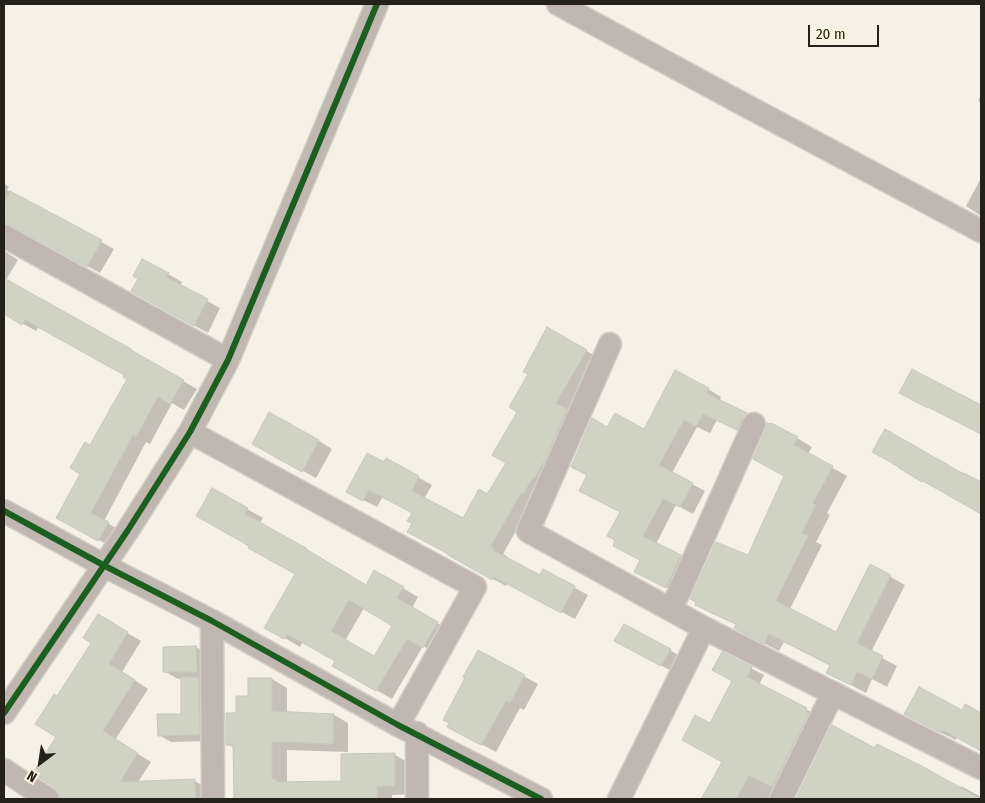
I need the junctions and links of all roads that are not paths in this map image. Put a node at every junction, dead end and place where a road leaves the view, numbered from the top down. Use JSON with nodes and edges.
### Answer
{"nodes":[{"id":1,"x":377,"y":4,"type":"edge"},
{"id":2,"x":558,"y":4,"type":"edge"},
{"id":3,"x":981,"y":231,"type":"edge"},
{"id":4,"x":4,"y":236,"type":"edge"},
{"id":5,"x":610,"y":344,"type":"dead end"},
{"id":6,"x":228,"y":360,"type":"junction"},
{"id":7,"x":754,"y":424,"type":"dead end"},
{"id":8,"x":190,"y":432,"type":"junction"},
{"id":9,"x":4,"y":511,"type":"edge"},
{"id":10,"x":105,"y":566,"type":"junction"},
{"id":11,"x":671,"y":610,"type":"junction"},
{"id":12,"x":212,"y":621,"type":"junction"},
{"id":13,"x":704,"y":628,"type":"junction"},
{"id":14,"x":833,"y":694,"type":"junction"},
{"id":15,"x":4,"y":713,"type":"edge"},
{"id":16,"x":408,"y":729,"type":"junction"},
{"id":17,"x":981,"y":768,"type":"edge"},
{"id":18,"x":4,"y":770,"type":"edge"},
{"id":19,"x":48,"y":799,"type":"edge"},
{"id":20,"x":213,"y":799,"type":"edge"},
{"id":21,"x":417,"y":799,"type":"edge"},
{"id":22,"x":541,"y":799,"type":"edge"},
{"id":23,"x":619,"y":799,"type":"edge"},
{"id":24,"x":781,"y":799,"type":"edge"}],
"edges":[{"from":1,"to":6,"type":"street"},
{"from":2,"to":3,"type":"street"},
{"from":4,"to":6,"type":"street"},
{"from":5,"to":11,"type":"street"},
{"from":6,"to":8,"type":"street"},
{"from":7,"to":11,"type":"street"},
{"from":8,"to":10,"type":"street"},
{"from":8,"to":16,"type":"street"},
{"from":9,"to":10,"type":"street"},
{"from":10,"to":12,"type":"street"},
{"from":10,"to":15,"type":"street"},
{"from":11,"to":13,"type":"street"},
{"from":12,"to":16,"type":"street"},
{"from":12,"to":20,"type":"street"},
{"from":13,"to":14,"type":"street"},
{"from":13,"to":23,"type":"street"},
{"from":14,"to":17,"type":"street"},
{"from":14,"to":24,"type":"street"},
{"from":16,"to":21,"type":"street"},
{"from":16,"to":22,"type":"street"},
{"from":18,"to":19,"type":"street"}]}
